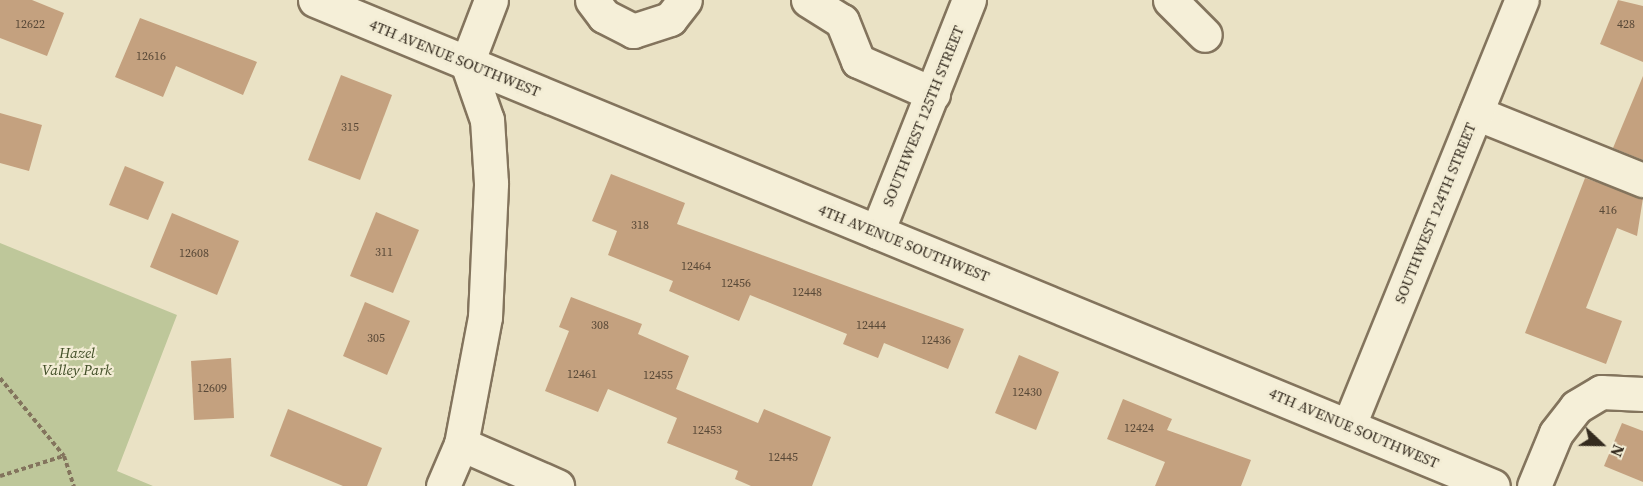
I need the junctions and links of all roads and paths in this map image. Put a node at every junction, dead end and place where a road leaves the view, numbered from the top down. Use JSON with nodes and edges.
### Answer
{"nodes":[{"id":1,"x":315,"y":0,"type":"edge"},
{"id":2,"x":491,"y":0,"type":"edge"},
{"id":3,"x":592,"y":0,"type":"edge"},
{"id":4,"x":685,"y":0,"type":"edge"},
{"id":5,"x":808,"y":0,"type":"edge"},
{"id":6,"x":969,"y":0,"type":"edge"},
{"id":7,"x":1170,"y":0,"type":"edge"},
{"id":8,"x":1522,"y":0,"type":"edge"},
{"id":9,"x":1204,"y":35,"type":"dead end"},
{"id":10,"x":467,"y":63,"type":"junction"},
{"id":11,"x":933,"y":94,"type":"junction"},
{"id":12,"x":1476,"y":113,"type":"junction"},
{"id":13,"x":1643,"y":180,"type":"edge"},
{"id":14,"x":878,"y":232,"type":"junction"},
{"id":15,"x":0,"y":378,"type":"edge"},
{"id":16,"x":1643,"y":394,"type":"edge"},
{"id":17,"x":1349,"y":425,"type":"junction"},
{"id":18,"x":461,"y":444,"type":"junction"},
{"id":19,"x":64,"y":456,"type":"junction"},
{"id":20,"x":0,"y":476,"type":"edge"},
{"id":21,"x":74,"y":486,"type":"edge"},
{"id":22,"x":443,"y":486,"type":"edge"},
{"id":23,"x":557,"y":486,"type":"edge"},
{"id":24,"x":1493,"y":486,"type":"edge"},
{"id":25,"x":1534,"y":486,"type":"edge"}],
"edges":[{"from":1,"to":10,"type":"street","name":"4TH AVENUE SOUTHWEST"},
{"from":2,"to":10,"type":"street"},
{"from":3,"to":4,"type":"street"},
{"from":5,"to":11,"type":"street"},
{"from":6,"to":11,"type":"street","name":"SOUTHWEST 125TH STREET"},
{"from":7,"to":9,"type":"street"},
{"from":8,"to":12,"type":"street","name":"SOUTHWEST 124TH STREET"},
{"from":10,"to":14,"type":"street","name":"4TH AVENUE SOUTHWEST"},
{"from":10,"to":18,"type":"street"},
{"from":11,"to":14,"type":"street","name":"SOUTHWEST 125TH STREET"},
{"from":12,"to":13,"type":"street"},
{"from":12,"to":17,"type":"street","name":"SOUTHWEST 124TH STREET"},
{"from":14,"to":17,"type":"street","name":"4TH AVENUE SOUTHWEST"},
{"from":15,"to":19,"type":"path"},
{"from":16,"to":25,"type":"street"},
{"from":17,"to":24,"type":"street","name":"4TH AVENUE SOUTHWEST"},
{"from":18,"to":22,"type":"street"},
{"from":18,"to":23,"type":"street"},
{"from":19,"to":20,"type":"path"},
{"from":19,"to":21,"type":"path"}]}
